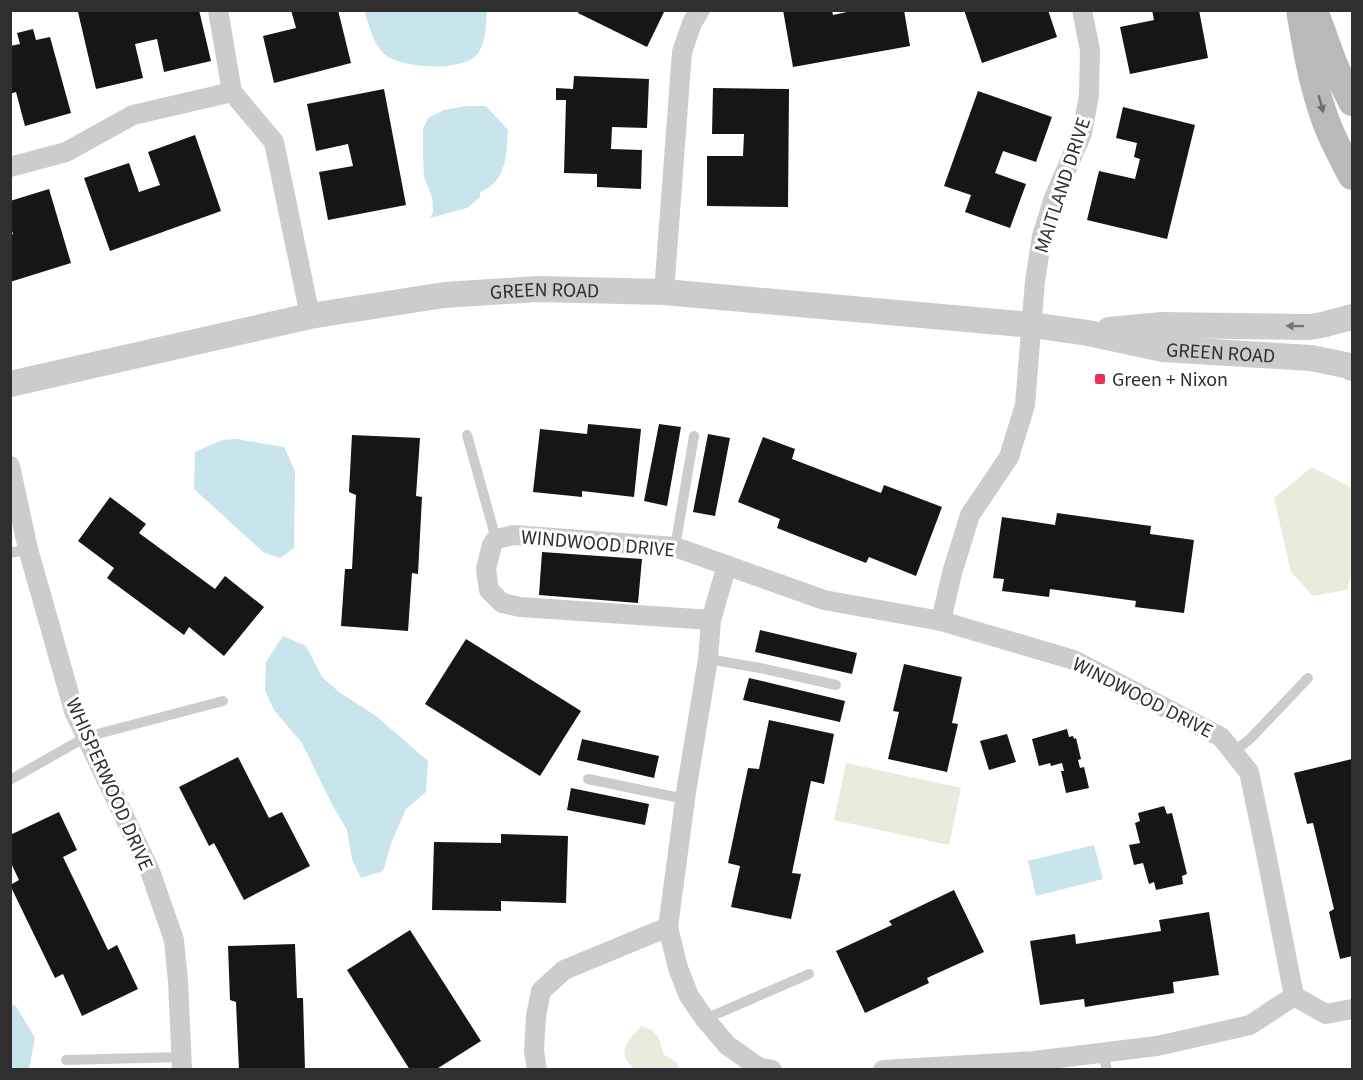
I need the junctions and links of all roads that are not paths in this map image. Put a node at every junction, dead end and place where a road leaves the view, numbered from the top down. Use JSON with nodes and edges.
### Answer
{"nodes":[{"id":1,"x":218,"y":10,"type":"edge"},
{"id":2,"x":700,"y":10,"type":"edge"},
{"id":3,"x":1082,"y":10,"type":"edge"},
{"id":4,"x":1300,"y":10,"type":"edge"},
{"id":5,"x":1314,"y":10,"type":"edge"},
{"id":6,"x":232,"y":92,"type":"junction"},
{"id":7,"x":1353,"y":102,"type":"edge"},
{"id":8,"x":10,"y":167,"type":"edge"},
{"id":9,"x":1353,"y":176,"type":"edge"},
{"id":10,"x":664,"y":292,"type":"junction"},
{"id":11,"x":310,"y":316,"type":"junction"},
{"id":12,"x":1353,"y":317,"type":"edge"},
{"id":13,"x":1032,"y":325,"type":"junction"},
{"id":14,"x":1088,"y":333,"type":"junction"},
{"id":15,"x":1353,"y":368,"type":"edge"},
{"id":16,"x":10,"y":384,"type":"edge"},
{"id":17,"x":467,"y":435,"type":"dead end"},
{"id":18,"x":694,"y":436,"type":"dead end"},
{"id":19,"x":10,"y":466,"type":"edge"},
{"id":20,"x":496,"y":539,"type":"junction"},
{"id":21,"x":675,"y":547,"type":"junction"},
{"id":22,"x":19,"y":551,"type":"edge"},
{"id":23,"x":727,"y":565,"type":"junction"},
{"id":24,"x":711,"y":620,"type":"junction"},
{"id":25,"x":941,"y":621,"type":"junction"},
{"id":26,"x":708,"y":659,"type":"junction"},
{"id":27,"x":1308,"y":678,"type":"dead end"},
{"id":28,"x":836,"y":686,"type":"dead end"},
{"id":29,"x":223,"y":701,"type":"dead end"},
{"id":30,"x":86,"y":737,"type":"junction"},
{"id":31,"x":1233,"y":752,"type":"junction"},
{"id":32,"x":588,"y":779,"type":"dead end"},
{"id":33,"x":10,"y":780,"type":"edge"},
{"id":34,"x":685,"y":799,"type":"junction"},
{"id":35,"x":668,"y":927,"type":"junction"},
{"id":36,"x":809,"y":974,"type":"dead end"},
{"id":37,"x":1294,"y":996,"type":"junction"},
{"id":38,"x":1353,"y":1009,"type":"edge"},
{"id":39,"x":705,"y":1019,"type":"junction"},
{"id":40,"x":66,"y":1060,"type":"dead end"},
{"id":41,"x":1105,"y":1061,"type":"edge"},
{"id":42,"x":182,"y":1063,"type":"edge"},
{"id":43,"x":537,"y":1070,"type":"edge"},
{"id":44,"x":772,"y":1070,"type":"edge"},
{"id":45,"x":883,"y":1070,"type":"edge"}],
"edges":[{"from":1,"to":6,"type":"street"},
{"from":2,"to":10,"type":"street"},
{"from":3,"to":13,"type":"street","name":"MAITLAND DRIVE"},
{"from":4,"to":9,"type":"main road","one_way":true},
{"from":5,"to":7,"type":"main road"},
{"from":6,"to":8,"type":"street"},
{"from":6,"to":11,"type":"street"},
{"from":10,"to":11,"type":"street","name":"GREEN ROAD"},
{"from":10,"to":13,"type":"street","name":"GREEN ROAD"},
{"from":11,"to":16,"type":"street","name":"GREEN ROAD"},
{"from":12,"to":14,"type":"street","name":"GREEN ROAD","one_way":true},
{"from":13,"to":14,"type":"street","name":"GREEN ROAD"},
{"from":13,"to":25,"type":"street"},
{"from":14,"to":15,"type":"street","name":"GREEN ROAD"},
{"from":17,"to":20,"type":"lane"},
{"from":18,"to":21,"type":"lane"},
{"from":19,"to":22,"type":"street","name":"WHISPERWOOD DRIVE"},
{"from":20,"to":21,"type":"street","name":"WINDWOOD DRIVE"},
{"from":20,"to":24,"type":"street","name":"WINDWOOD DRIVE"},
{"from":21,"to":23,"type":"street","name":"WINDWOOD DRIVE"},
{"from":22,"to":30,"type":"street","name":"WHISPERWOOD DRIVE"},
{"from":23,"to":24,"type":"street"},
{"from":23,"to":25,"type":"street","name":"WINDWOOD DRIVE"},
{"from":24,"to":26,"type":"street"},
{"from":25,"to":31,"type":"street","name":"WINDWOOD DRIVE"},
{"from":26,"to":28,"type":"lane"},
{"from":26,"to":34,"type":"street"},
{"from":27,"to":31,"type":"lane"},
{"from":29,"to":30,"type":"lane"},
{"from":30,"to":33,"type":"lane"},
{"from":30,"to":42,"type":"street","name":"WHISPERWOOD DRIVE"},
{"from":31,"to":37,"type":"street","name":"WINDWOOD DRIVE"},
{"from":32,"to":34,"type":"lane"},
{"from":34,"to":35,"type":"street"},
{"from":35,"to":39,"type":"street"},
{"from":35,"to":43,"type":"street"},
{"from":36,"to":39,"type":"lane"},
{"from":37,"to":38,"type":"street"},
{"from":37,"to":41,"type":"street"},
{"from":39,"to":44,"type":"street"},
{"from":40,"to":42,"type":"lane"},
{"from":41,"to":45,"type":"street"}]}
